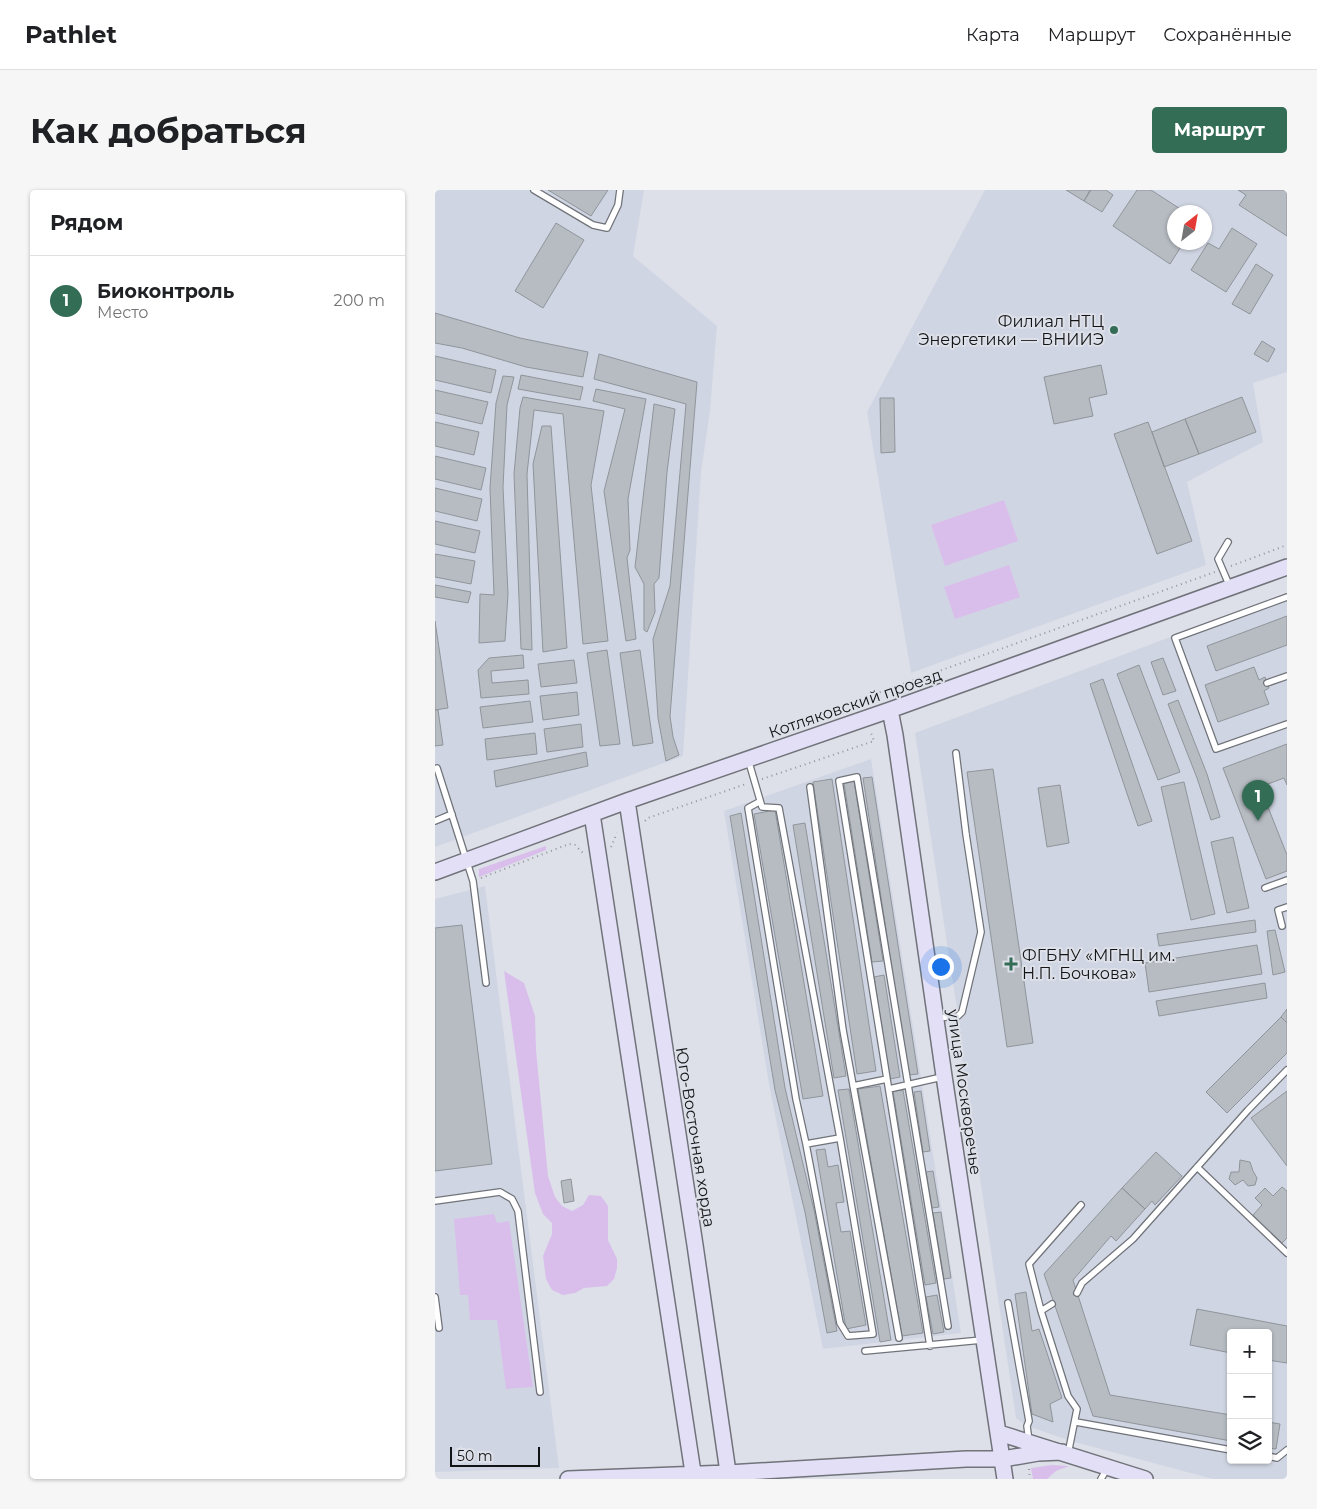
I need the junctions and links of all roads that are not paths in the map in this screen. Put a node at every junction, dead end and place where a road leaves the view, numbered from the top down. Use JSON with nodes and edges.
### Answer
{"nodes":[{"id":1,"x":534,"y":190,"type":"edge"},
{"id":2,"x":620,"y":190,"type":"edge"},
{"id":3,"x":1228,"y":542,"type":"dead end"},
{"id":4,"x":1287,"y":567,"type":"edge"},
{"id":5,"x":1230,"y":587,"type":"junction"},
{"id":6,"x":1287,"y":597,"type":"edge"},
{"id":7,"x":1287,"y":676,"type":"edge"},
{"id":8,"x":1267,"y":683,"type":"dead end"},
{"id":9,"x":890,"y":710,"type":"junction"},
{"id":10,"x":1287,"y":724,"type":"edge"},
{"id":11,"x":956,"y":753,"type":"dead end"},
{"id":12,"x":748,"y":759,"type":"junction"},
{"id":13,"x":437,"y":768,"type":"dead end"},
{"id":14,"x":809,"y":787,"type":"dead end"},
{"id":15,"x":627,"y":801,"type":"junction"},
{"id":16,"x":759,"y":802,"type":"junction"},
{"id":17,"x":452,"y":814,"type":"junction"},
{"id":18,"x":592,"y":814,"type":"junction"},
{"id":19,"x":435,"y":821,"type":"edge"},
{"id":20,"x":467,"y":861,"type":"junction"},
{"id":21,"x":435,"y":872,"type":"edge"},
{"id":22,"x":1287,"y":880,"type":"edge"},
{"id":23,"x":1265,"y":888,"type":"dead end"},
{"id":24,"x":1287,"y":907,"type":"edge"},
{"id":25,"x":1282,"y":926,"type":"dead end"},
{"id":26,"x":486,"y":983,"type":"dead end"},
{"id":27,"x":937,"y":1018,"type":"junction"},
{"id":28,"x":1287,"y":1070,"type":"edge"},
{"id":29,"x":944,"y":1076,"type":"junction"},
{"id":30,"x":887,"y":1078,"type":"junction"},
{"id":31,"x":908,"y":1084,"type":"junction"},
{"id":32,"x":853,"y":1086,"type":"junction"},
{"id":33,"x":889,"y":1089,"type":"junction"},
{"id":34,"x":841,"y":1138,"type":"junction"},
{"id":35,"x":806,"y":1144,"type":"junction"},
{"id":36,"x":1197,"y":1167,"type":"junction"},
{"id":37,"x":435,"y":1201,"type":"edge"},
{"id":38,"x":1081,"y":1205,"type":"dead end"},
{"id":39,"x":1287,"y":1253,"type":"edge"},
{"id":40,"x":1077,"y":1293,"type":"dead end"},
{"id":41,"x":435,"y":1297,"type":"edge"},
{"id":42,"x":1008,"y":1303,"type":"dead end"},
{"id":43,"x":1052,"y":1304,"type":"dead end"},
{"id":44,"x":1041,"y":1311,"type":"junction"},
{"id":45,"x":948,"y":1326,"type":"dead end"},
{"id":46,"x":439,"y":1328,"type":"dead end"},
{"id":47,"x":899,"y":1338,"type":"dead end"},
{"id":48,"x":985,"y":1340,"type":"junction"},
{"id":49,"x":930,"y":1346,"type":"junction"},
{"id":50,"x":865,"y":1351,"type":"dead end"},
{"id":51,"x":540,"y":1392,"type":"dead end"},
{"id":52,"x":1075,"y":1422,"type":"junction"},
{"id":53,"x":999,"y":1433,"type":"junction"},
{"id":54,"x":1029,"y":1442,"type":"junction"},
{"id":55,"x":1227,"y":1449,"type":"edge"},
{"id":56,"x":1287,"y":1450,"type":"edge"},
{"id":57,"x":1065,"y":1453,"type":"junction"},
{"id":58,"x":1272,"y":1457,"type":"edge"},
{"id":59,"x":1003,"y":1459,"type":"junction"},
{"id":60,"x":1104,"y":1473,"type":"edge"},
{"id":61,"x":693,"y":1476,"type":"edge"},
{"id":62,"x":729,"y":1476,"type":"edge"},
{"id":63,"x":568,"y":1479,"type":"edge"},
{"id":64,"x":1005,"y":1479,"type":"edge"},
{"id":65,"x":1145,"y":1479,"type":"edge"}],
"edges":[{"from":1,"to":2,"type":"lane"},
{"from":3,"to":5,"type":"lane"},
{"from":4,"to":5,"type":"main road","name":"Котляковский проезд"},
{"from":5,"to":9,"type":"main road","name":"Котляковский проезд"},
{"from":6,"to":10,"type":"lane"},
{"from":7,"to":8,"type":"lane"},
{"from":9,"to":12,"type":"main road","name":"Котляковский проезд"},
{"from":9,"to":27,"type":"main road","name":"улица Москворечье"},
{"from":11,"to":27,"type":"lane"},
{"from":12,"to":15,"type":"main road","name":"Котляковский проезд"},
{"from":12,"to":16,"type":"lane"},
{"from":13,"to":17,"type":"lane"},
{"from":14,"to":32,"type":"lane"},
{"from":15,"to":18,"type":"main road","name":"Котляковский проезд"},
{"from":15,"to":62,"type":"main road","name":"Юго-Восточная хорда"},
{"from":16,"to":34,"type":"lane"},
{"from":16,"to":35,"type":"lane"},
{"from":17,"to":19,"type":"lane"},
{"from":17,"to":20,"type":"lane"},
{"from":18,"to":20,"type":"main road","name":"Котляковский проезд"},
{"from":18,"to":61,"type":"main road"},
{"from":20,"to":21,"type":"main road","name":"Котляковский проезд"},
{"from":20,"to":26,"type":"lane"},
{"from":22,"to":23,"type":"lane"},
{"from":24,"to":25,"type":"lane"},
{"from":27,"to":29,"type":"main road","name":"улица Москворечье"},
{"from":28,"to":36,"type":"lane"},
{"from":29,"to":31,"type":"lane"},
{"from":29,"to":48,"type":"main road","name":"улица Москворечье"},
{"from":30,"to":31,"type":"lane"},
{"from":30,"to":32,"type":"lane"},
{"from":30,"to":33,"type":"lane"},
{"from":31,"to":33,"type":"lane"},
{"from":31,"to":45,"type":"lane"},
{"from":32,"to":47,"type":"lane"},
{"from":33,"to":49,"type":"lane"},
{"from":34,"to":35,"type":"lane"},
{"from":34,"to":35,"type":"lane"},
{"from":36,"to":39,"type":"lane"},
{"from":36,"to":40,"type":"lane"},
{"from":37,"to":51,"type":"lane"},
{"from":38,"to":44,"type":"lane"},
{"from":41,"to":46,"type":"lane"},
{"from":42,"to":54,"type":"lane"},
{"from":43,"to":44,"type":"lane"},
{"from":44,"to":52,"type":"lane"},
{"from":48,"to":49,"type":"lane"},
{"from":48,"to":53,"type":"main road","name":"улица Москворечье"},
{"from":49,"to":50,"type":"lane"},
{"from":52,"to":55,"type":"lane"},
{"from":52,"to":57,"type":"lane"},
{"from":53,"to":54,"type":"main road"},
{"from":53,"to":59,"type":"main road","name":"улица Москворечье"},
{"from":54,"to":57,"type":"main road"},
{"from":56,"to":58,"type":"lane"},
{"from":57,"to":59,"type":"main road"},
{"from":57,"to":60,"type":"main road"},
{"from":59,"to":62,"type":"main road"},
{"from":59,"to":64,"type":"main road","name":"улица Москворечье"},
{"from":60,"to":65,"type":"main road"},
{"from":61,"to":62,"type":"main road"},
{"from":61,"to":63,"type":"main road"}]}
